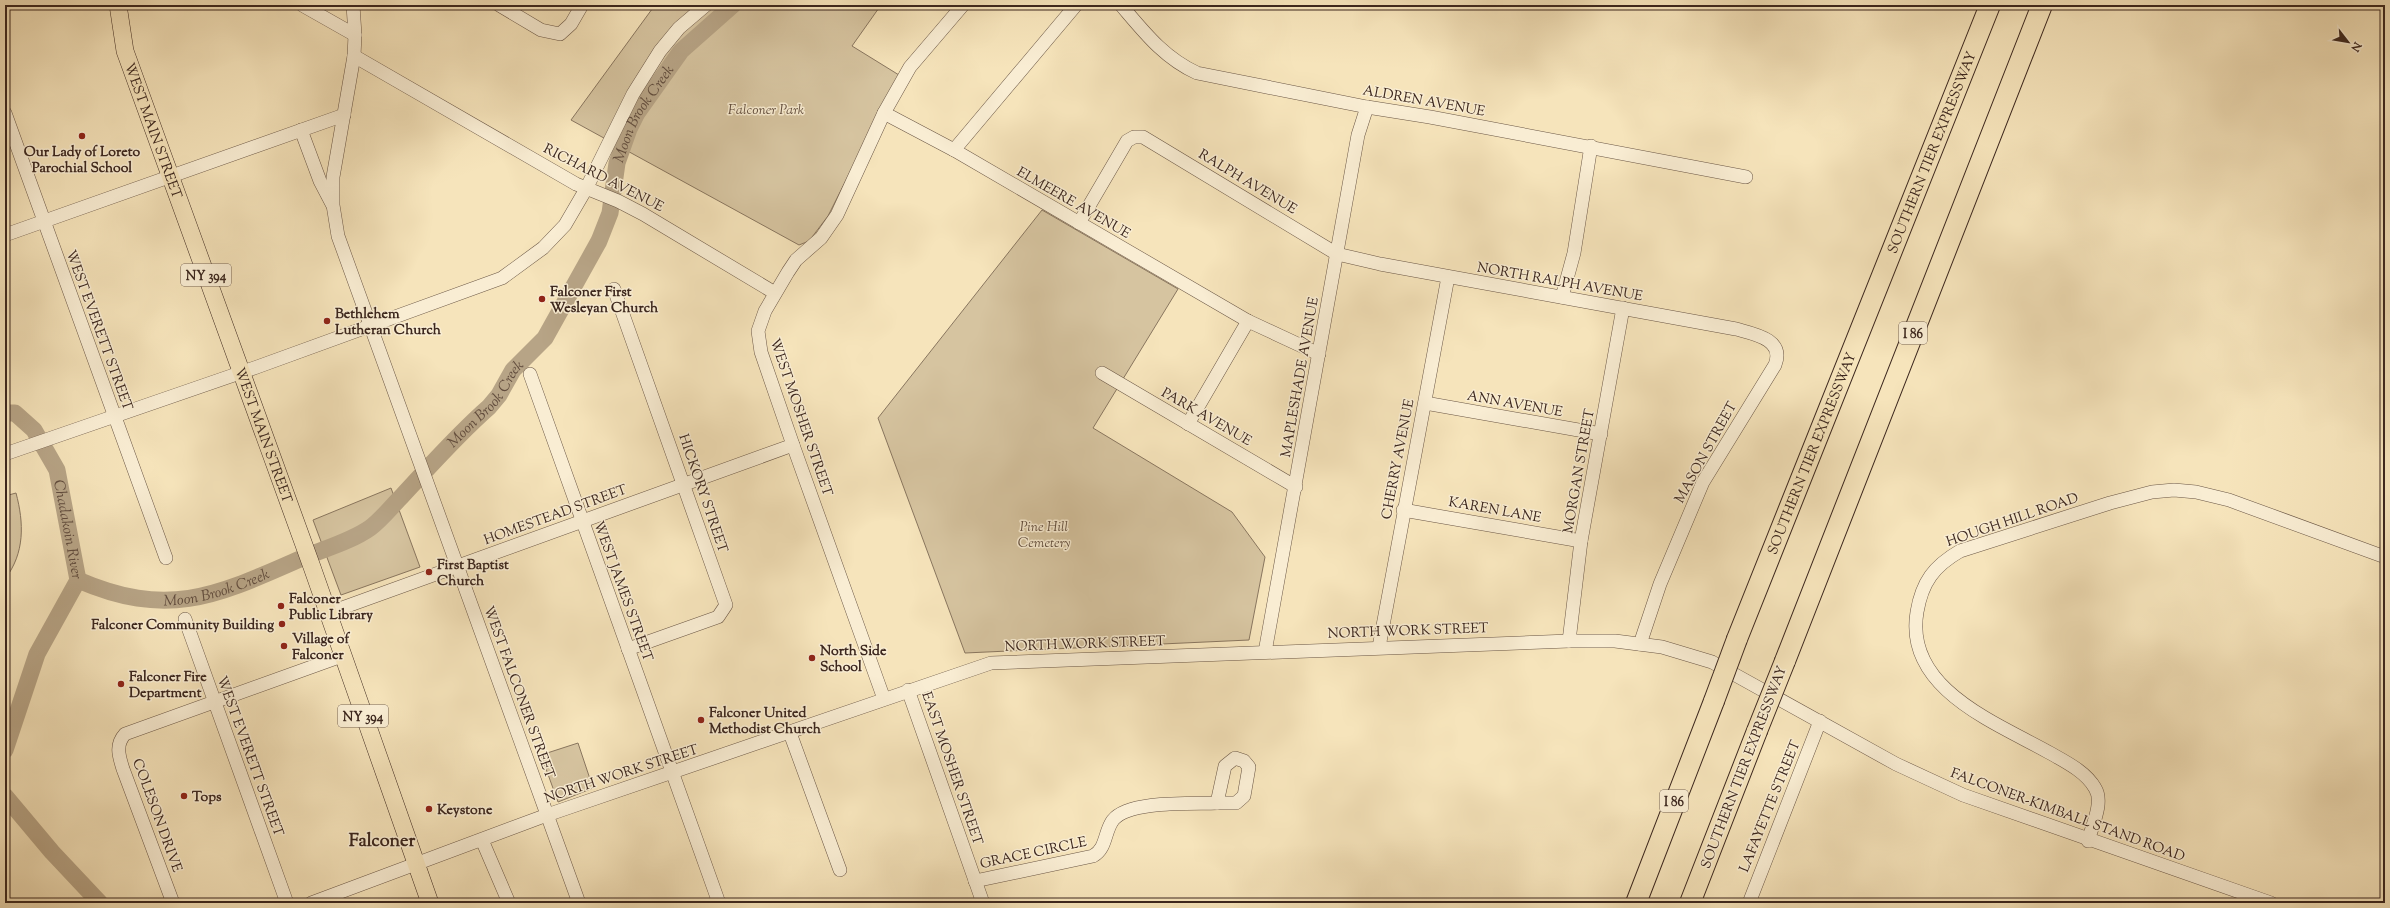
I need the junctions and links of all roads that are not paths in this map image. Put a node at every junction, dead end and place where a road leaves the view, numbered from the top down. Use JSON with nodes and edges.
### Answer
{"nodes":[{"id":1,"x":118,"y":5,"type":"edge"},
{"id":2,"x":302,"y":5,"type":"edge"},
{"id":3,"x":353,"y":5,"type":"edge"},
{"id":4,"x":499,"y":5,"type":"edge"},
{"id":5,"x":582,"y":5,"type":"edge"},
{"id":6,"x":706,"y":5,"type":"edge"},
{"id":7,"x":963,"y":5,"type":"edge"},
{"id":8,"x":1076,"y":5,"type":"edge"},
{"id":9,"x":1121,"y":5,"type":"edge"},
{"id":10,"x":1990,"y":5,"type":"edge"},
{"id":11,"x":2042,"y":5,"type":"edge"},
{"id":12,"x":355,"y":35,"type":"junction"},
{"id":13,"x":354,"y":56,"type":"junction"},
{"id":14,"x":1367,"y":108,"type":"junction"},
{"id":15,"x":884,"y":112,"type":"junction"},
{"id":16,"x":5,"y":113,"type":"edge"},
{"id":17,"x":344,"y":115,"type":"junction"},
{"id":18,"x":301,"y":130,"type":"junction"},
{"id":19,"x":1591,"y":146,"type":"junction"},
{"id":20,"x":954,"y":150,"type":"junction"},
{"id":21,"x":171,"y":176,"type":"junction"},
{"id":22,"x":1746,"y":177,"type":"dead end"},
{"id":23,"x":586,"y":189,"type":"junction"},
{"id":24,"x":333,"y":205,"type":"junction"},
{"id":25,"x":45,"y":221,"type":"junction"},
{"id":26,"x":1079,"y":223,"type":"junction"},
{"id":27,"x":5,"y":235,"type":"edge"},
{"id":28,"x":1336,"y":254,"type":"junction"},
{"id":29,"x":1448,"y":277,"type":"junction"},
{"id":30,"x":614,"y":289,"type":"dead end"},
{"id":31,"x":775,"y":292,"type":"junction"},
{"id":32,"x":1562,"y":297,"type":"junction"},
{"id":33,"x":1623,"y":308,"type":"junction"},
{"id":34,"x":1248,"y":321,"type":"junction"},
{"id":35,"x":372,"y":325,"type":"junction"},
{"id":36,"x":1775,"y":346,"type":"joint"},
{"id":37,"x":1319,"y":354,"type":"junction"},
{"id":38,"x":241,"y":373,"type":"junction"},
{"id":39,"x":1102,"y":373,"type":"dead end"},
{"id":40,"x":530,"y":374,"type":"dead end"},
{"id":41,"x":1425,"y":403,"type":"junction"},
{"id":42,"x":114,"y":417,"type":"junction"},
{"id":43,"x":1188,"y":424,"type":"junction"},
{"id":44,"x":1601,"y":434,"type":"junction"},
{"id":45,"x":793,"y":445,"type":"junction"},
{"id":46,"x":5,"y":454,"type":"edge"},
{"id":47,"x":684,"y":485,"type":"junction"},
{"id":48,"x":1296,"y":487,"type":"junction"},
{"id":49,"x":1404,"y":510,"type":"junction"},
{"id":50,"x":582,"y":521,"type":"junction"},
{"id":51,"x":1581,"y":541,"type":"junction"},
{"id":52,"x":166,"y":558,"type":"dead end"},
{"id":53,"x":2385,"y":558,"type":"edge"},
{"id":54,"x":458,"y":566,"type":"junction"},
{"id":55,"x":328,"y":613,"type":"junction"},
{"id":56,"x":184,"y":619,"type":"dead end"},
{"id":57,"x":1569,"y":641,"type":"junction"},
{"id":58,"x":1640,"y":644,"type":"junction"},
{"id":59,"x":1379,"y":647,"type":"junction"},
{"id":60,"x":628,"y":649,"type":"junction"},
{"id":61,"x":1265,"y":652,"type":"junction"},
{"id":62,"x":342,"y":656,"type":"junction"},
{"id":63,"x":908,"y":690,"type":"junction"},
{"id":64,"x":1776,"y":696,"type":"joint"},
{"id":65,"x":884,"y":699,"type":"junction"},
{"id":66,"x":214,"y":702,"type":"junction"},
{"id":67,"x":1820,"y":721,"type":"junction"},
{"id":68,"x":790,"y":733,"type":"junction"},
{"id":69,"x":673,"y":774,"type":"junction"},
{"id":70,"x":1217,"y":803,"type":"dead end"},
{"id":71,"x":547,"y":815,"type":"junction"},
{"id":72,"x":482,"y":840,"type":"junction"},
{"id":73,"x":2088,"y":841,"type":"junction"},
{"id":74,"x":417,"y":863,"type":"junction"},
{"id":75,"x":840,"y":870,"type":"dead end"},
{"id":76,"x":975,"y":881,"type":"junction"},
{"id":77,"x":1637,"y":902,"type":"edge"},
{"id":78,"x":173,"y":903,"type":"edge"},
{"id":79,"x":287,"y":903,"type":"edge"},
{"id":80,"x":311,"y":903,"type":"edge"},
{"id":81,"x":430,"y":903,"type":"edge"},
{"id":82,"x":509,"y":903,"type":"edge"},
{"id":83,"x":579,"y":903,"type":"edge"},
{"id":84,"x":719,"y":903,"type":"edge"},
{"id":85,"x":983,"y":903,"type":"edge"},
{"id":86,"x":1690,"y":903,"type":"edge"},
{"id":87,"x":1748,"y":903,"type":"edge"},
{"id":88,"x":2271,"y":903,"type":"edge"}],
"edges":[{"from":1,"to":21,"type":"main road","name":"WEST MAIN STREET","number":"NY 394"},
{"from":2,"to":12,"type":"street"},
{"from":3,"to":12,"type":"street","name":"WEST FALCONER STREET"},
{"from":4,"to":5,"type":"street"},
{"from":6,"to":23,"type":"street"},
{"from":7,"to":15,"type":"street","name":"WEST MOSHER STREET"},
{"from":8,"to":20,"type":"street"},
{"from":9,"to":14,"type":"street","name":"ALDREN AVENUE"},
{"from":10,"to":77,"type":"highway","name":"SOUTHERN TIER EXPRESSWAY","number":"I 86","bridge":true},
{"from":11,"to":86,"type":"highway","name":"SOUTHERN TIER EXPRESSWAY","number":"I 86","bridge":true},
{"from":12,"to":13,"type":"street","name":"WEST FALCONER STREET"},
{"from":13,"to":17,"type":"street","name":"WEST FALCONER STREET"},
{"from":13,"to":23,"type":"street","name":"RICHARD AVENUE"},
{"from":14,"to":19,"type":"street","name":"ALDREN AVENUE"},
{"from":14,"to":28,"type":"street","name":"MAPLESHADE AVENUE"},
{"from":15,"to":20,"type":"street","name":"ELMEERE AVENUE"},
{"from":15,"to":31,"type":"street","name":"WEST MOSHER STREET"},
{"from":16,"to":25,"type":"street","name":"WEST EVERETT STREET"},
{"from":17,"to":18,"type":"street"},
{"from":17,"to":24,"type":"street","name":"WEST FALCONER STREET"},
{"from":18,"to":21,"type":"street"},
{"from":18,"to":24,"type":"street"},
{"from":19,"to":22,"type":"street","name":"ALDREN AVENUE"},
{"from":19,"to":32,"type":"street"},
{"from":20,"to":26,"type":"street","name":"ELMEERE AVENUE"},
{"from":21,"to":25,"type":"street"},
{"from":21,"to":38,"type":"main road","name":"WEST MAIN STREET","number":"NY 394"},
{"from":23,"to":31,"type":"street","name":"RICHARD AVENUE"},
{"from":23,"to":35,"type":"street"},
{"from":24,"to":35,"type":"street","name":"WEST FALCONER STREET"},
{"from":25,"to":27,"type":"street"},
{"from":25,"to":42,"type":"street","name":"WEST EVERETT STREET"},
{"from":26,"to":28,"type":"street","name":"RALPH AVENUE"},
{"from":26,"to":34,"type":"street","name":"ELMEERE AVENUE"},
{"from":28,"to":29,"type":"street","name":"NORTH RALPH AVENUE"},
{"from":28,"to":37,"type":"street","name":"MAPLESHADE AVENUE"},
{"from":29,"to":32,"type":"street","name":"NORTH RALPH AVENUE"},
{"from":29,"to":41,"type":"street","name":"CHERRY AVENUE"},
{"from":30,"to":47,"type":"street","name":"HICKORY STREET"},
{"from":31,"to":45,"type":"street","name":"WEST MOSHER STREET"},
{"from":32,"to":33,"type":"street","name":"NORTH RALPH AVENUE"},
{"from":33,"to":36,"type":"street","name":"NORTH RALPH AVENUE"},
{"from":33,"to":44,"type":"street","name":"MORGAN STREET"},
{"from":34,"to":37,"type":"street","name":"ELMEERE AVENUE"},
{"from":34,"to":43,"type":"street"},
{"from":35,"to":38,"type":"street"},
{"from":35,"to":54,"type":"street","name":"WEST FALCONER STREET"},
{"from":36,"to":58,"type":"street","name":"MASON STREET"},
{"from":37,"to":48,"type":"street","name":"MAPLESHADE AVENUE"},
{"from":38,"to":42,"type":"street"},
{"from":38,"to":55,"type":"main road","name":"WEST MAIN STREET","number":"NY 394"},
{"from":39,"to":43,"type":"street","name":"PARK AVENUE"},
{"from":40,"to":50,"type":"street","name":"WEST JAMES STREET"},
{"from":41,"to":44,"type":"street","name":"ANN AVENUE"},
{"from":41,"to":49,"type":"street","name":"CHERRY AVENUE"},
{"from":42,"to":46,"type":"street"},
{"from":42,"to":52,"type":"street","name":"WEST EVERETT STREET"},
{"from":43,"to":48,"type":"street","name":"PARK AVENUE"},
{"from":44,"to":51,"type":"street","name":"MORGAN STREET"},
{"from":45,"to":47,"type":"street","name":"HOMESTEAD STREET"},
{"from":45,"to":65,"type":"street","name":"WEST MOSHER STREET"},
{"from":47,"to":50,"type":"street","name":"HOMESTEAD STREET"},
{"from":47,"to":60,"type":"street","name":"HICKORY STREET"},
{"from":48,"to":61,"type":"street","name":"MAPLESHADE AVENUE"},
{"from":49,"to":51,"type":"street","name":"KAREN LANE"},
{"from":49,"to":59,"type":"street","name":"CHERRY AVENUE"},
{"from":50,"to":54,"type":"street","name":"HOMESTEAD STREET"},
{"from":50,"to":60,"type":"street","name":"WEST JAMES STREET"},
{"from":51,"to":57,"type":"street","name":"MORGAN STREET"},
{"from":53,"to":73,"type":"street","name":"HOUGH HILL ROAD"},
{"from":54,"to":55,"type":"street","name":"HOMESTEAD STREET"},
{"from":54,"to":71,"type":"street","name":"WEST FALCONER STREET"},
{"from":55,"to":62,"type":"main road","name":"WEST MAIN STREET","number":"NY 394"},
{"from":56,"to":66,"type":"street","name":"WEST EVERETT STREET"},
{"from":57,"to":58,"type":"street","name":"NORTH WORK STREET"},
{"from":57,"to":59,"type":"street","name":"NORTH WORK STREET"},
{"from":58,"to":64,"type":"street","name":"NORTH WORK STREET"},
{"from":59,"to":61,"type":"street","name":"NORTH WORK STREET"},
{"from":60,"to":69,"type":"street","name":"WEST JAMES STREET"},
{"from":61,"to":63,"type":"street","name":"NORTH WORK STREET"},
{"from":62,"to":66,"type":"street"},
{"from":62,"to":74,"type":"main road","name":"WEST MAIN STREET","number":"NY 394"},
{"from":63,"to":65,"type":"street","name":"NORTH WORK STREET"},
{"from":63,"to":76,"type":"street","name":"EAST MOSHER STREET"},
{"from":64,"to":67,"type":"street","name":"FALCONER-KIMBALL STAND ROAD"},
{"from":65,"to":68,"type":"street","name":"NORTH WORK STREET"},
{"from":66,"to":78,"type":"street","name":"COLESON DRIVE"},
{"from":66,"to":79,"type":"street","name":"WEST EVERETT STREET"},
{"from":67,"to":73,"type":"street","name":"FALCONER-KIMBALL STAND ROAD"},
{"from":67,"to":87,"type":"street","name":"LAFAYETTE STREET"},
{"from":68,"to":69,"type":"street","name":"NORTH WORK STREET"},
{"from":68,"to":75,"type":"street"},
{"from":69,"to":71,"type":"street","name":"NORTH WORK STREET"},
{"from":69,"to":84,"type":"street","name":"WEST JAMES STREET"},
{"from":70,"to":76,"type":"street","name":"GRACE CIRCLE"},
{"from":71,"to":72,"type":"street","name":"NORTH WORK STREET"},
{"from":71,"to":83,"type":"street","name":"WEST FALCONER STREET"},
{"from":72,"to":74,"type":"street","name":"NORTH WORK STREET"},
{"from":72,"to":82,"type":"street"},
{"from":73,"to":88,"type":"street","name":"FALCONER-KIMBALL STAND ROAD"},
{"from":74,"to":80,"type":"street","name":"NORTH WORK STREET"},
{"from":74,"to":81,"type":"main road","number":"NY 394"},
{"from":76,"to":85,"type":"street","name":"EAST MOSHER STREET"}]}
